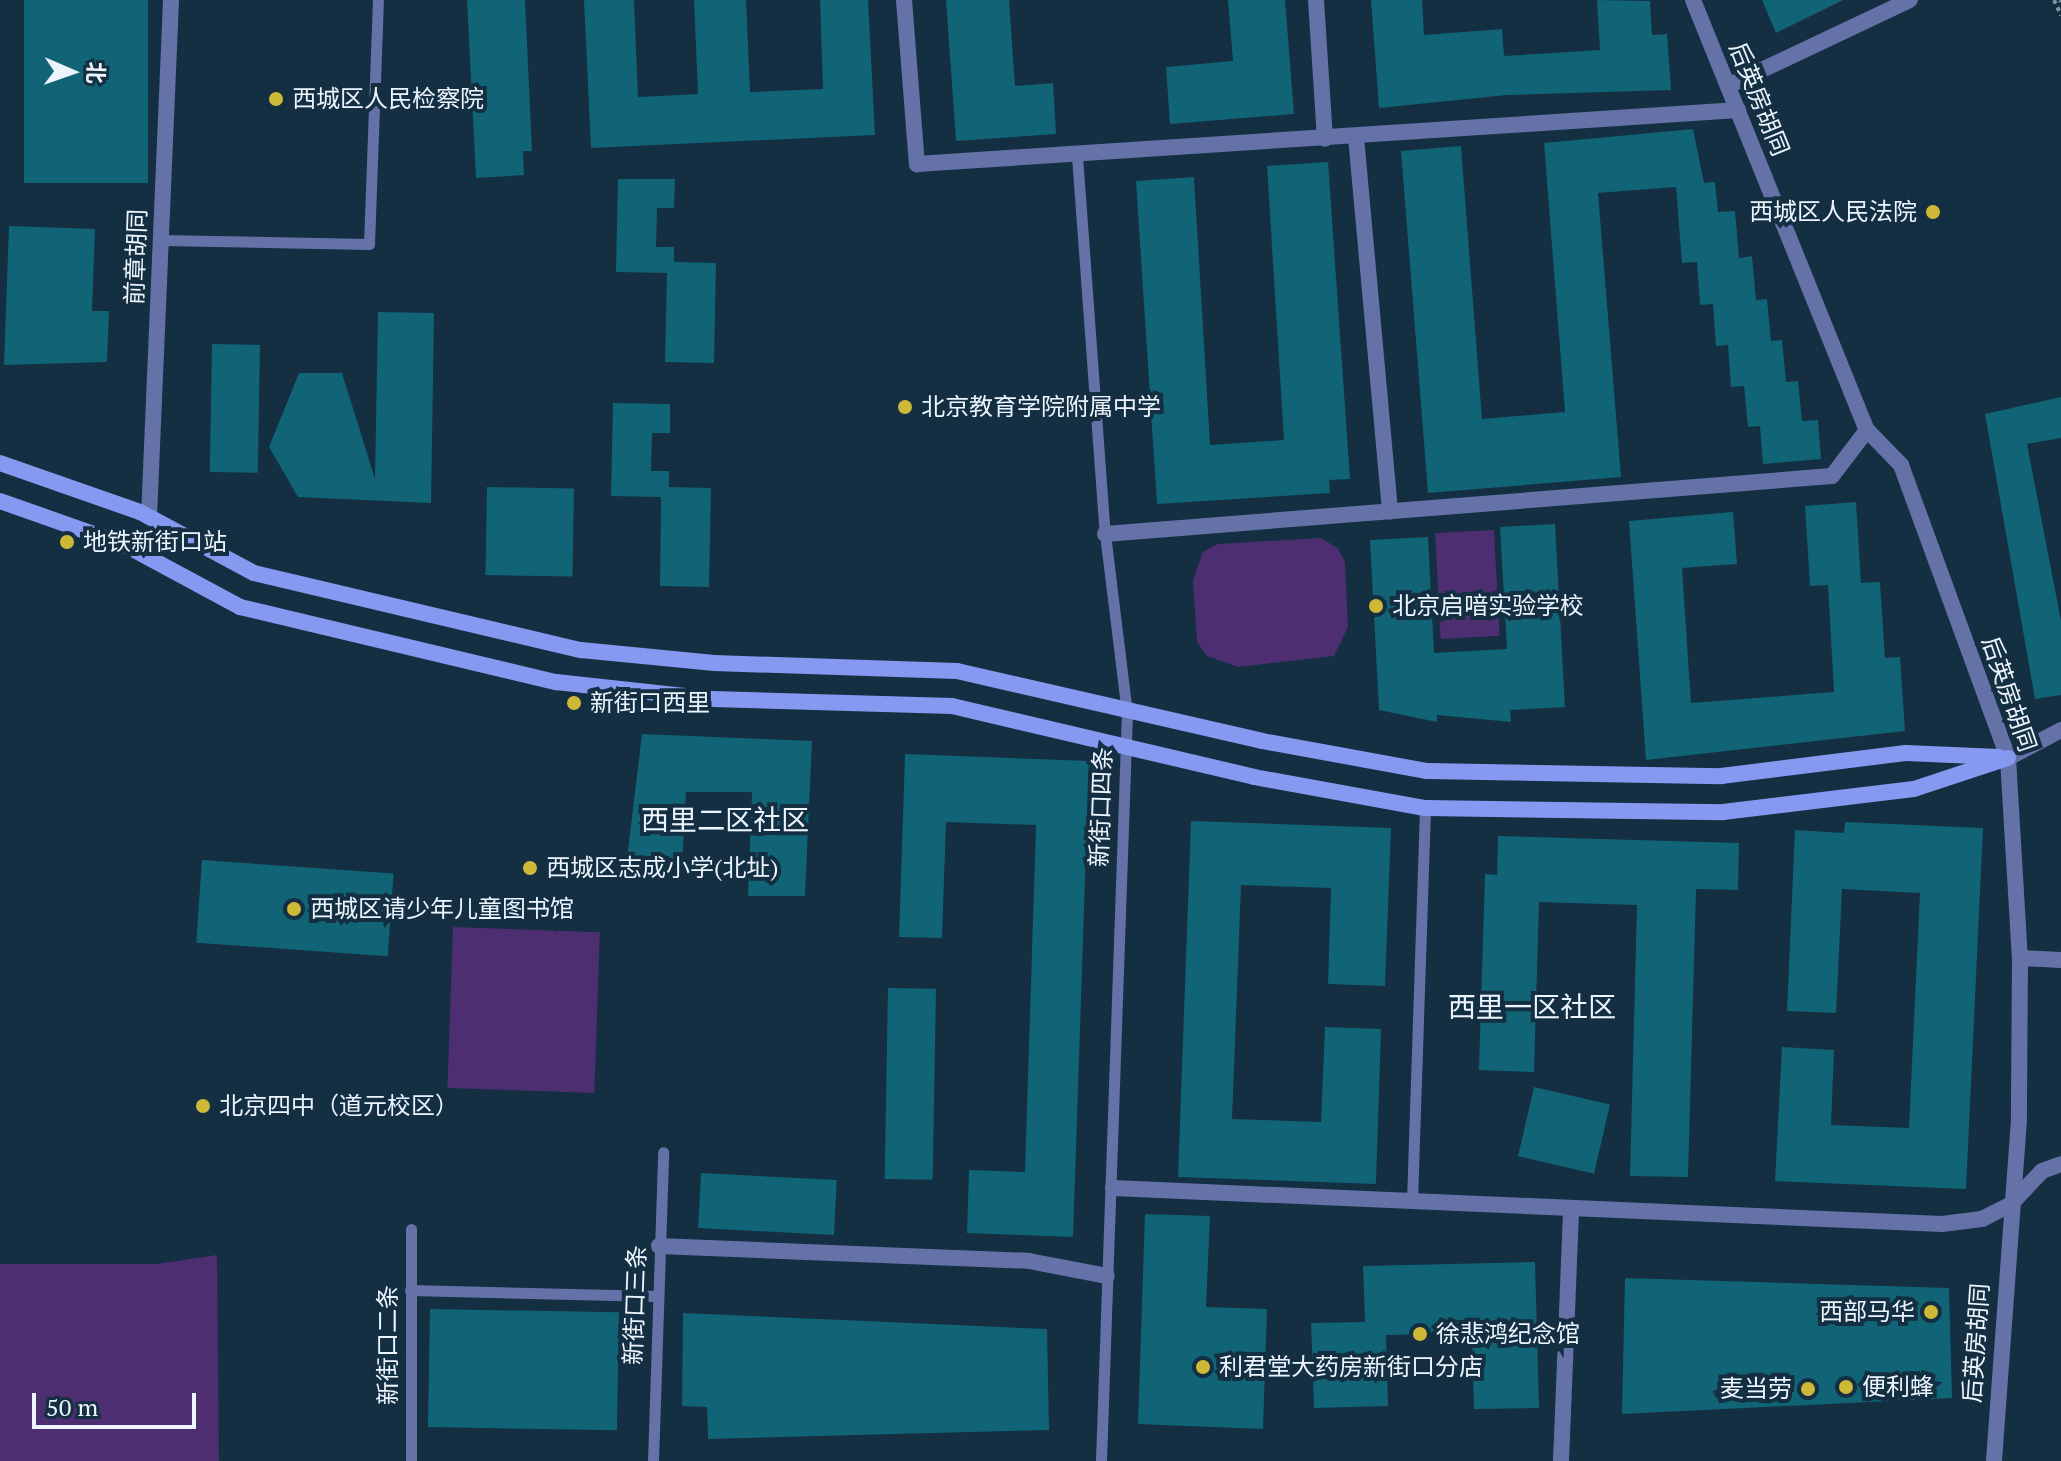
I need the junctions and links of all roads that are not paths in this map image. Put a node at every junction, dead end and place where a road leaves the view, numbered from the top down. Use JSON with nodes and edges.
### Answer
{"nodes":[{"id":1,"x":171,"y":0,"type":"edge"},
{"id":2,"x":378,"y":0,"type":"edge"},
{"id":3,"x":904,"y":0,"type":"edge"},
{"id":4,"x":1316,"y":0,"type":"edge"},
{"id":5,"x":1693,"y":0,"type":"edge"},
{"id":6,"x":1910,"y":0,"type":"edge"},
{"id":7,"x":1728,"y":86,"type":"junction"},
{"id":8,"x":1738,"y":110,"type":"junction"},
{"id":9,"x":1356,"y":137,"type":"junction"},
{"id":10,"x":1325,"y":139,"type":"junction"},
{"id":11,"x":1077,"y":156,"type":"junction"},
{"id":12,"x":160,"y":240,"type":"junction"},
{"id":13,"x":1867,"y":430,"type":"junction"},
{"id":14,"x":0,"y":463,"type":"edge"},
{"id":15,"x":0,"y":501,"type":"edge"},
{"id":16,"x":1390,"y":511,"type":"junction"},
{"id":17,"x":149,"y":517,"type":"junction"},
{"id":18,"x":1105,"y":534,"type":"junction"},
{"id":19,"x":1127,"y":712,"type":"junction"},
{"id":20,"x":2061,"y":730,"type":"edge"},
{"id":21,"x":1125,"y":748,"type":"junction"},
{"id":22,"x":2008,"y":758,"type":"junction"},
{"id":23,"x":1425,"y":808,"type":"junction"},
{"id":24,"x":2020,"y":958,"type":"junction"},
{"id":25,"x":2061,"y":960,"type":"edge"},
{"id":26,"x":663,"y":1152,"type":"dead end"},
{"id":27,"x":2061,"y":1164,"type":"edge"},
{"id":28,"x":1113,"y":1188,"type":"junction"},
{"id":29,"x":1412,"y":1201,"type":"junction"},
{"id":30,"x":2011,"y":1204,"type":"junction"},
{"id":31,"x":1571,"y":1208,"type":"junction"},
{"id":32,"x":411,"y":1229,"type":"dead end"},
{"id":33,"x":659,"y":1246,"type":"junction"},
{"id":34,"x":1107,"y":1276,"type":"junction"},
{"id":35,"x":410,"y":1290,"type":"junction"},
{"id":36,"x":657,"y":1296,"type":"junction"},
{"id":37,"x":411,"y":1461,"type":"edge"},
{"id":38,"x":653,"y":1461,"type":"edge"},
{"id":39,"x":1101,"y":1461,"type":"edge"},
{"id":40,"x":1561,"y":1461,"type":"edge"},
{"id":41,"x":1994,"y":1461,"type":"edge"}],
"edges":[{"from":1,"to":12,"type":"street","name":"前章胡同"},
{"from":2,"to":12,"type":"lane"},
{"from":3,"to":11,"type":"street"},
{"from":4,"to":10,"type":"street"},
{"from":5,"to":7,"type":"street","name":"后英房胡同"},
{"from":6,"to":7,"type":"street"},
{"from":7,"to":8,"type":"street","name":"后英房胡同"},
{"from":8,"to":9,"type":"street"},
{"from":8,"to":13,"type":"street","name":"后英房胡同"},
{"from":9,"to":10,"type":"street"},
{"from":9,"to":16,"type":"street"},
{"from":10,"to":11,"type":"street"},
{"from":11,"to":18,"type":"lane","name":"新街口四条"},
{"from":12,"to":17,"type":"street","name":"前章胡同"},
{"from":13,"to":16,"type":"street"},
{"from":13,"to":22,"type":"street","name":"后英房胡同"},
{"from":14,"to":17,"type":"street"},
{"from":15,"to":21,"type":"street"},
{"from":16,"to":18,"type":"street"},
{"from":17,"to":19,"type":"street"},
{"from":18,"to":19,"type":"lane","name":"新街口四条"},
{"from":19,"to":21,"type":"lane","name":"新街口四条"},
{"from":19,"to":22,"type":"street"},
{"from":20,"to":22,"type":"street"},
{"from":21,"to":23,"type":"street"},
{"from":21,"to":28,"type":"lane","name":"新街口四条"},
{"from":22,"to":23,"type":"street"},
{"from":22,"to":24,"type":"street","name":"后英房胡同"},
{"from":23,"to":29,"type":"lane"},
{"from":24,"to":25,"type":"street"},
{"from":24,"to":30,"type":"street","name":"后英房胡同"},
{"from":26,"to":33,"type":"lane","name":"新街口三条"},
{"from":27,"to":30,"type":"street"},
{"from":28,"to":29,"type":"street"},
{"from":28,"to":34,"type":"lane","name":"新街口四条"},
{"from":29,"to":31,"type":"street"},
{"from":30,"to":31,"type":"street"},
{"from":30,"to":41,"type":"street","name":"后英房胡同"},
{"from":31,"to":40,"type":"street"},
{"from":32,"to":35,"type":"lane","name":"新街口二条"},
{"from":33,"to":34,"type":"street"},
{"from":33,"to":36,"type":"lane","name":"新街口三条"},
{"from":34,"to":39,"type":"lane","name":"新街口四条"},
{"from":35,"to":36,"type":"lane"},
{"from":35,"to":37,"type":"lane","name":"新街口二条"},
{"from":36,"to":38,"type":"lane","name":"新街口三条"}]}
